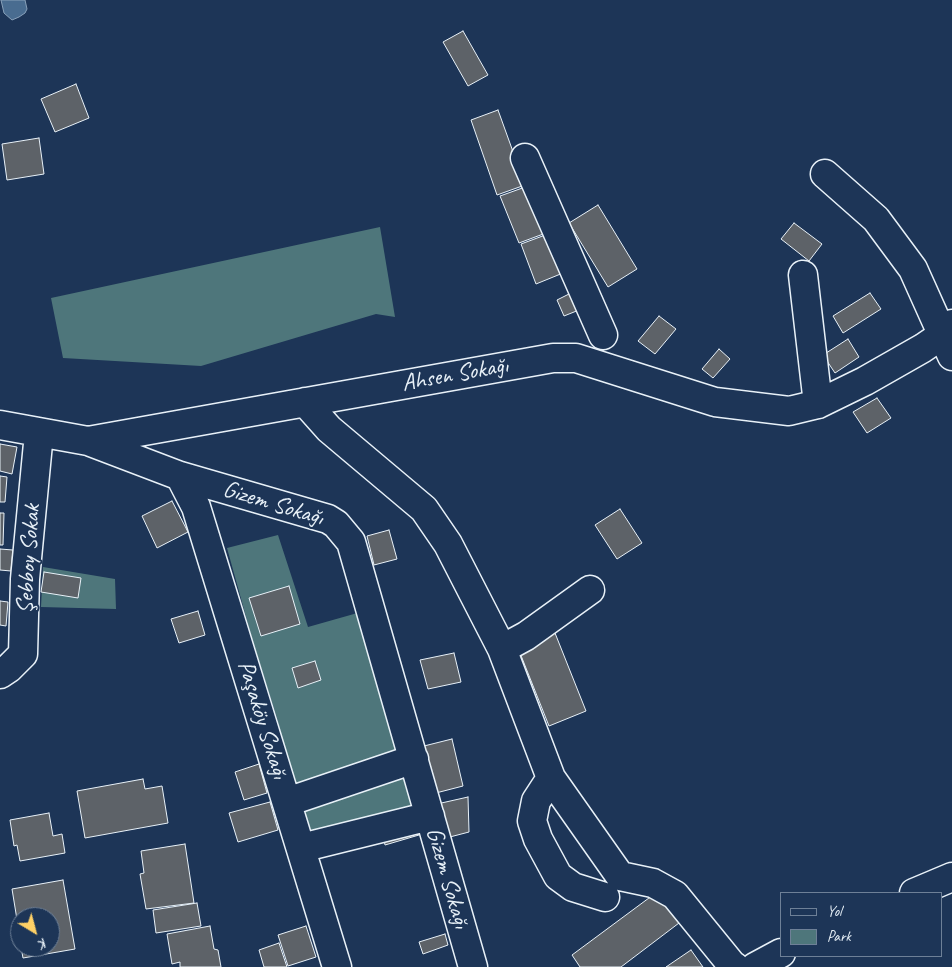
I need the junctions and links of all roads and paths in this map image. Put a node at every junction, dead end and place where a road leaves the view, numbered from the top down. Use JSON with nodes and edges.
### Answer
{"nodes":[{"id":1,"x":525,"y":158,"type":"dead end"},
{"id":2,"x":825,"y":174,"type":"dead end"},
{"id":3,"x":803,"y":275,"type":"dead end"},
{"id":4,"x":603,"y":335,"type":"dead end"},
{"id":5,"x":949,"y":338,"type":"edge"},
{"id":6,"x":305,"y":402,"type":"junction"},
{"id":7,"x":818,"y":404,"type":"junction"},
{"id":8,"x":0,"y":425,"type":"edge"},
{"id":9,"x":39,"y":433,"type":"junction"},
{"id":10,"x":88,"y":441,"type":"junction"},
{"id":11,"x":180,"y":476,"type":"junction"},
{"id":12,"x":590,"y":590,"type":"dead end"},
{"id":13,"x":502,"y":649,"type":"junction"},
{"id":14,"x":0,"y":674,"type":"edge"},
{"id":15,"x":414,"y":759,"type":"junction"},
{"id":16,"x":552,"y":778,"type":"junction"},
{"id":17,"x":287,"y":802,"type":"junction"},
{"id":18,"x":430,"y":816,"type":"junction"},
{"id":19,"x":301,"y":848,"type":"junction"},
{"id":20,"x":952,"y":877,"type":"edge"},
{"id":21,"x":916,"y":892,"type":"edge"},
{"id":22,"x":605,"y":897,"type":"dead end"},
{"id":23,"x":780,"y":954,"type":"edge"},
{"id":24,"x":337,"y":967,"type":"edge"},
{"id":25,"x":473,"y":967,"type":"edge"},
{"id":26,"x":735,"y":967,"type":"edge"},
{"id":27,"x":755,"y":967,"type":"edge"}],
"edges":[{"from":1,"to":4,"type":"street"},
{"from":2,"to":5,"type":"street"},
{"from":3,"to":7,"type":"street"},
{"from":5,"to":7,"type":"street","name":"Ahsen Sokağı"},
{"from":6,"to":7,"type":"street","name":"Ahsen Sokağı"},
{"from":6,"to":10,"type":"street","name":"Ahsen Sokağı"},
{"from":6,"to":13,"type":"street"},
{"from":8,"to":9,"type":"street"},
{"from":9,"to":10,"type":"street"},
{"from":9,"to":14,"type":"street","name":"Şebboy Sokak"},
{"from":10,"to":11,"type":"street","name":"Gizem Sokağı"},
{"from":11,"to":15,"type":"street","name":"Gizem Sokağı"},
{"from":11,"to":17,"type":"street","name":"Paşaköy Sokağı"},
{"from":12,"to":13,"type":"street"},
{"from":13,"to":16,"type":"street"},
{"from":15,"to":17,"type":"street"},
{"from":15,"to":18,"type":"street","name":"Gizem Sokağı"},
{"from":16,"to":22,"type":"street"},
{"from":16,"to":26,"type":"street"},
{"from":17,"to":19,"type":"street","name":"Paşaköy Sokağı"},
{"from":18,"to":19,"type":"street"},
{"from":18,"to":25,"type":"street","name":"Gizem Sokağı"},
{"from":19,"to":24,"type":"street","name":"Paşaköy Sokağı"},
{"from":20,"to":21,"type":"street"},
{"from":23,"to":27,"type":"street"}]}
